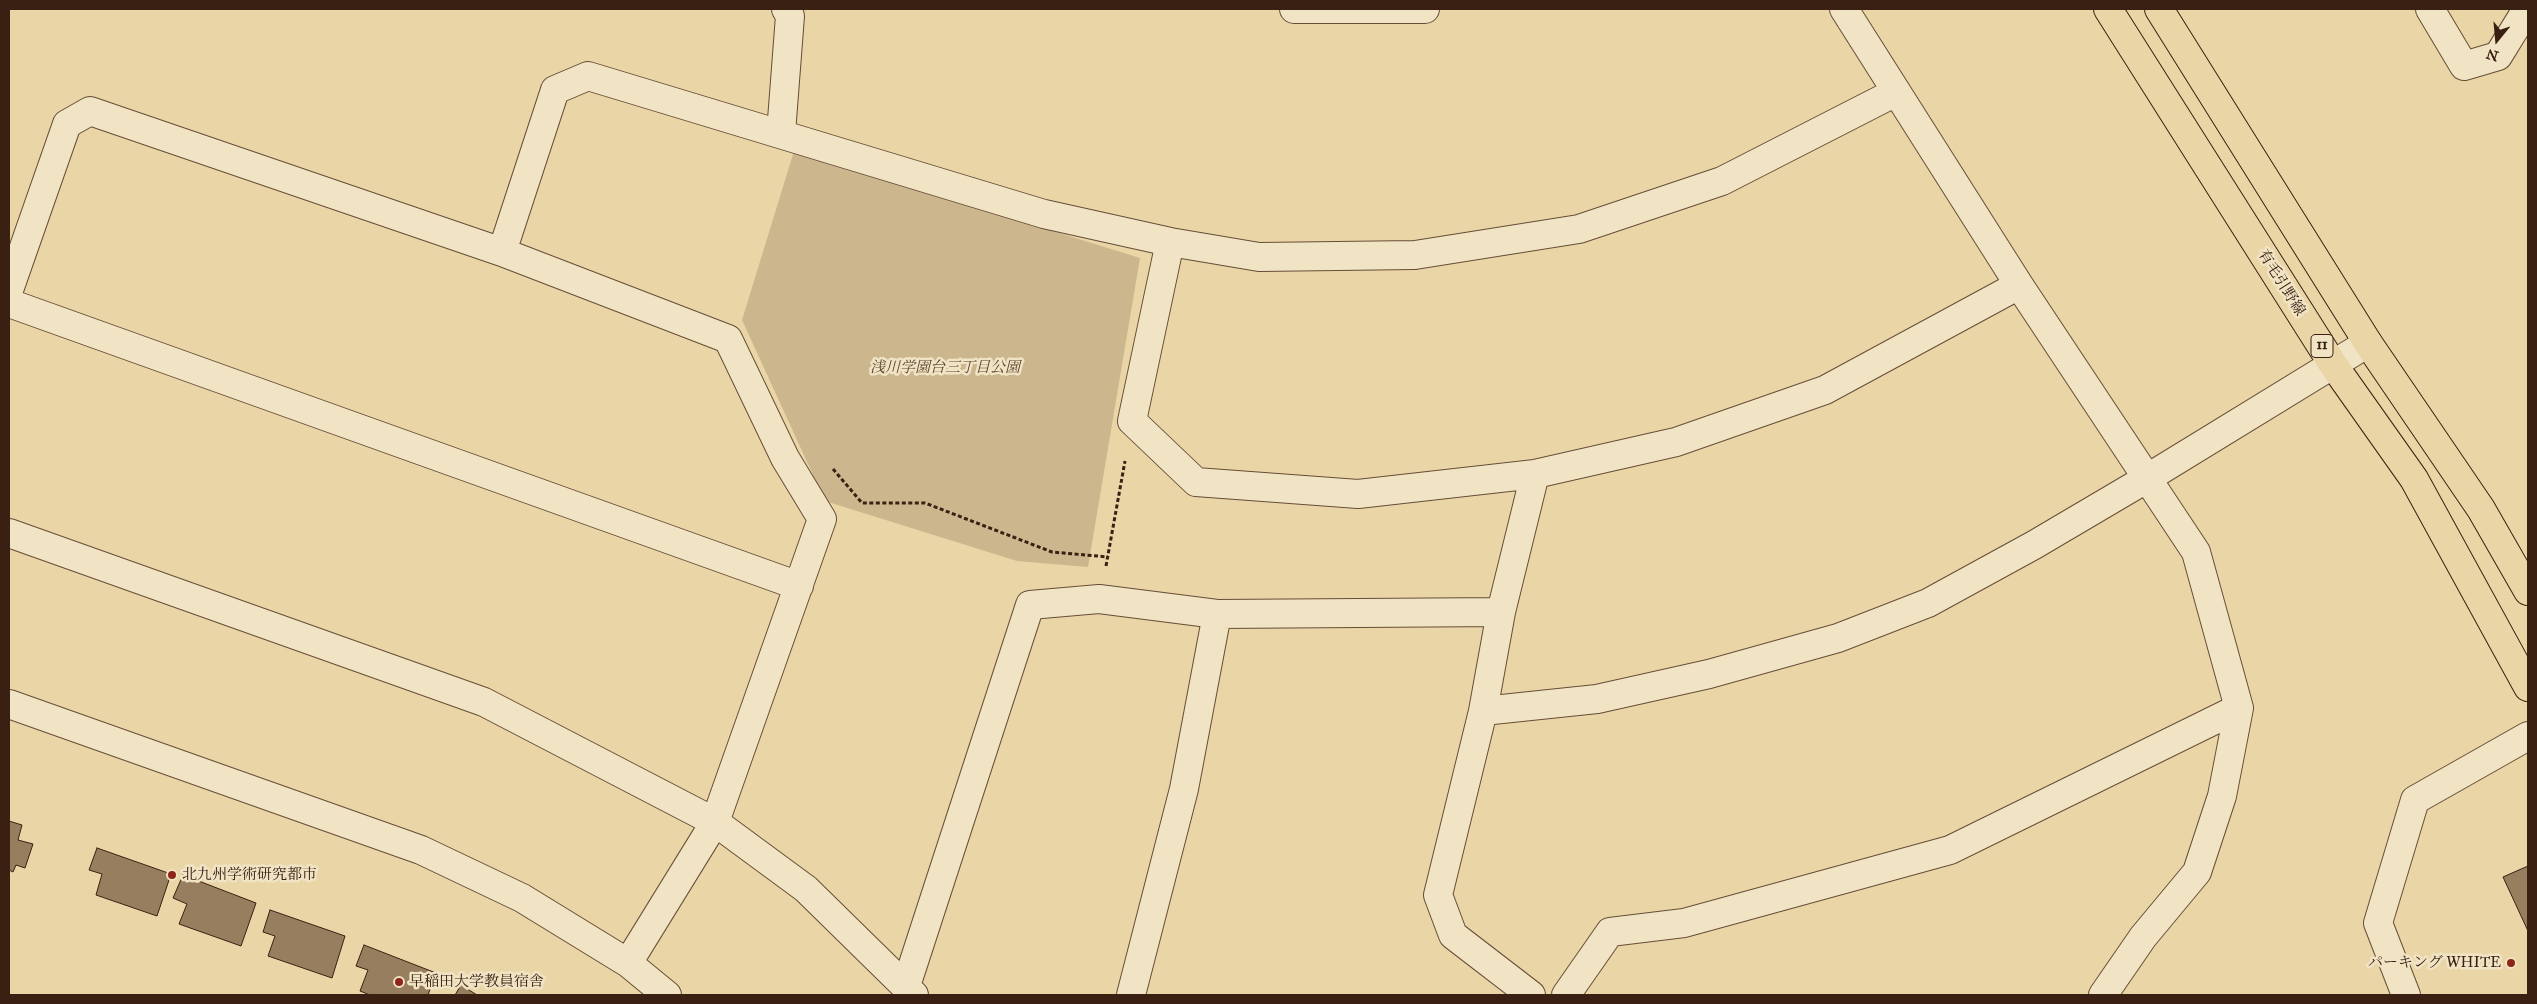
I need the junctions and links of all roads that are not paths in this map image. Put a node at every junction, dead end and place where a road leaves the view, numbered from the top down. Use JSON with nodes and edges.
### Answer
{"nodes":[{"id":1,"x":786,"y":9,"type":"edge"},
{"id":2,"x":1294,"y":9,"type":"edge"},
{"id":3,"x":1425,"y":9,"type":"edge"},
{"id":4,"x":1844,"y":9,"type":"edge"},
{"id":5,"x":2108,"y":9,"type":"edge"},
{"id":6,"x":2159,"y":9,"type":"edge"},
{"id":7,"x":2430,"y":9,"type":"edge"},
{"id":8,"x":2527,"y":9,"type":"edge"},
{"id":9,"x":1896,"y":92,"type":"junction"},
{"id":10,"x":781,"y":133,"type":"junction"},
{"id":11,"x":1170,"y":242,"type":"junction"},
{"id":12,"x":502,"y":252,"type":"junction"},
{"id":13,"x":2019,"y":285,"type":"junction"},
{"id":14,"x":9,"y":290,"type":"edge"},
{"id":15,"x":9,"y":303,"type":"edge"},
{"id":16,"x":2368,"y":343,"type":"junction"},
{"id":17,"x":2332,"y":363,"type":"junction"},
{"id":18,"x":1535,"y":474,"type":"junction"},
{"id":19,"x":2146,"y":479,"type":"junction"},
{"id":20,"x":9,"y":533,"type":"edge"},
{"id":21,"x":799,"y":586,"type":"junction"},
{"id":22,"x":2528,"y":591,"type":"edge"},
{"id":23,"x":1501,"y":612,"type":"junction"},
{"id":24,"x":1217,"y":614,"type":"junction"},
{"id":25,"x":2528,"y":687,"type":"edge"},
{"id":26,"x":9,"y":704,"type":"edge"},
{"id":27,"x":2239,"y":708,"type":"junction"},
{"id":28,"x":1483,"y":711,"type":"junction"},
{"id":29,"x":2528,"y":736,"type":"edge"},
{"id":30,"x":715,"y":822,"type":"junction"},
{"id":31,"x":628,"y":964,"type":"junction"},
{"id":32,"x":910,"y":991,"type":"edge"},
{"id":33,"x":658,"y":992,"type":"edge"},
{"id":34,"x":1131,"y":995,"type":"edge"},
{"id":35,"x":1531,"y":995,"type":"edge"},
{"id":36,"x":1566,"y":995,"type":"edge"},
{"id":37,"x":2103,"y":995,"type":"edge"},
{"id":38,"x":2406,"y":995,"type":"edge"}],
"edges":[{"from":1,"to":10,"type":"street"},
{"from":2,"to":3,"type":"street"},
{"from":4,"to":9,"type":"street"},
{"from":5,"to":17,"type":"main road","name":"有毛引野線","number":"11"},
{"from":6,"to":16,"type":"main road"},
{"from":7,"to":8,"type":"street"},
{"from":9,"to":11,"type":"street"},
{"from":9,"to":13,"type":"street"},
{"from":10,"to":11,"type":"street"},
{"from":10,"to":12,"type":"street"},
{"from":11,"to":18,"type":"street"},
{"from":12,"to":14,"type":"street"},
{"from":12,"to":21,"type":"street"},
{"from":13,"to":18,"type":"street"},
{"from":13,"to":19,"type":"street"},
{"from":15,"to":21,"type":"street"},
{"from":16,"to":17,"type":"street"},
{"from":16,"to":22,"type":"main road"},
{"from":17,"to":19,"type":"street"},
{"from":17,"to":25,"type":"main road","name":"有毛引野線","number":"11"},
{"from":18,"to":23,"type":"street"},
{"from":19,"to":27,"type":"street"},
{"from":19,"to":28,"type":"street"},
{"from":20,"to":30,"type":"street"},
{"from":21,"to":30,"type":"street"},
{"from":23,"to":24,"type":"street"},
{"from":23,"to":28,"type":"street"},
{"from":24,"to":32,"type":"street"},
{"from":24,"to":34,"type":"street"},
{"from":26,"to":31,"type":"street"},
{"from":27,"to":36,"type":"street"},
{"from":27,"to":37,"type":"street"},
{"from":28,"to":35,"type":"street"},
{"from":29,"to":38,"type":"street"},
{"from":30,"to":31,"type":"street"},
{"from":30,"to":32,"type":"street"},
{"from":31,"to":33,"type":"street"}]}
